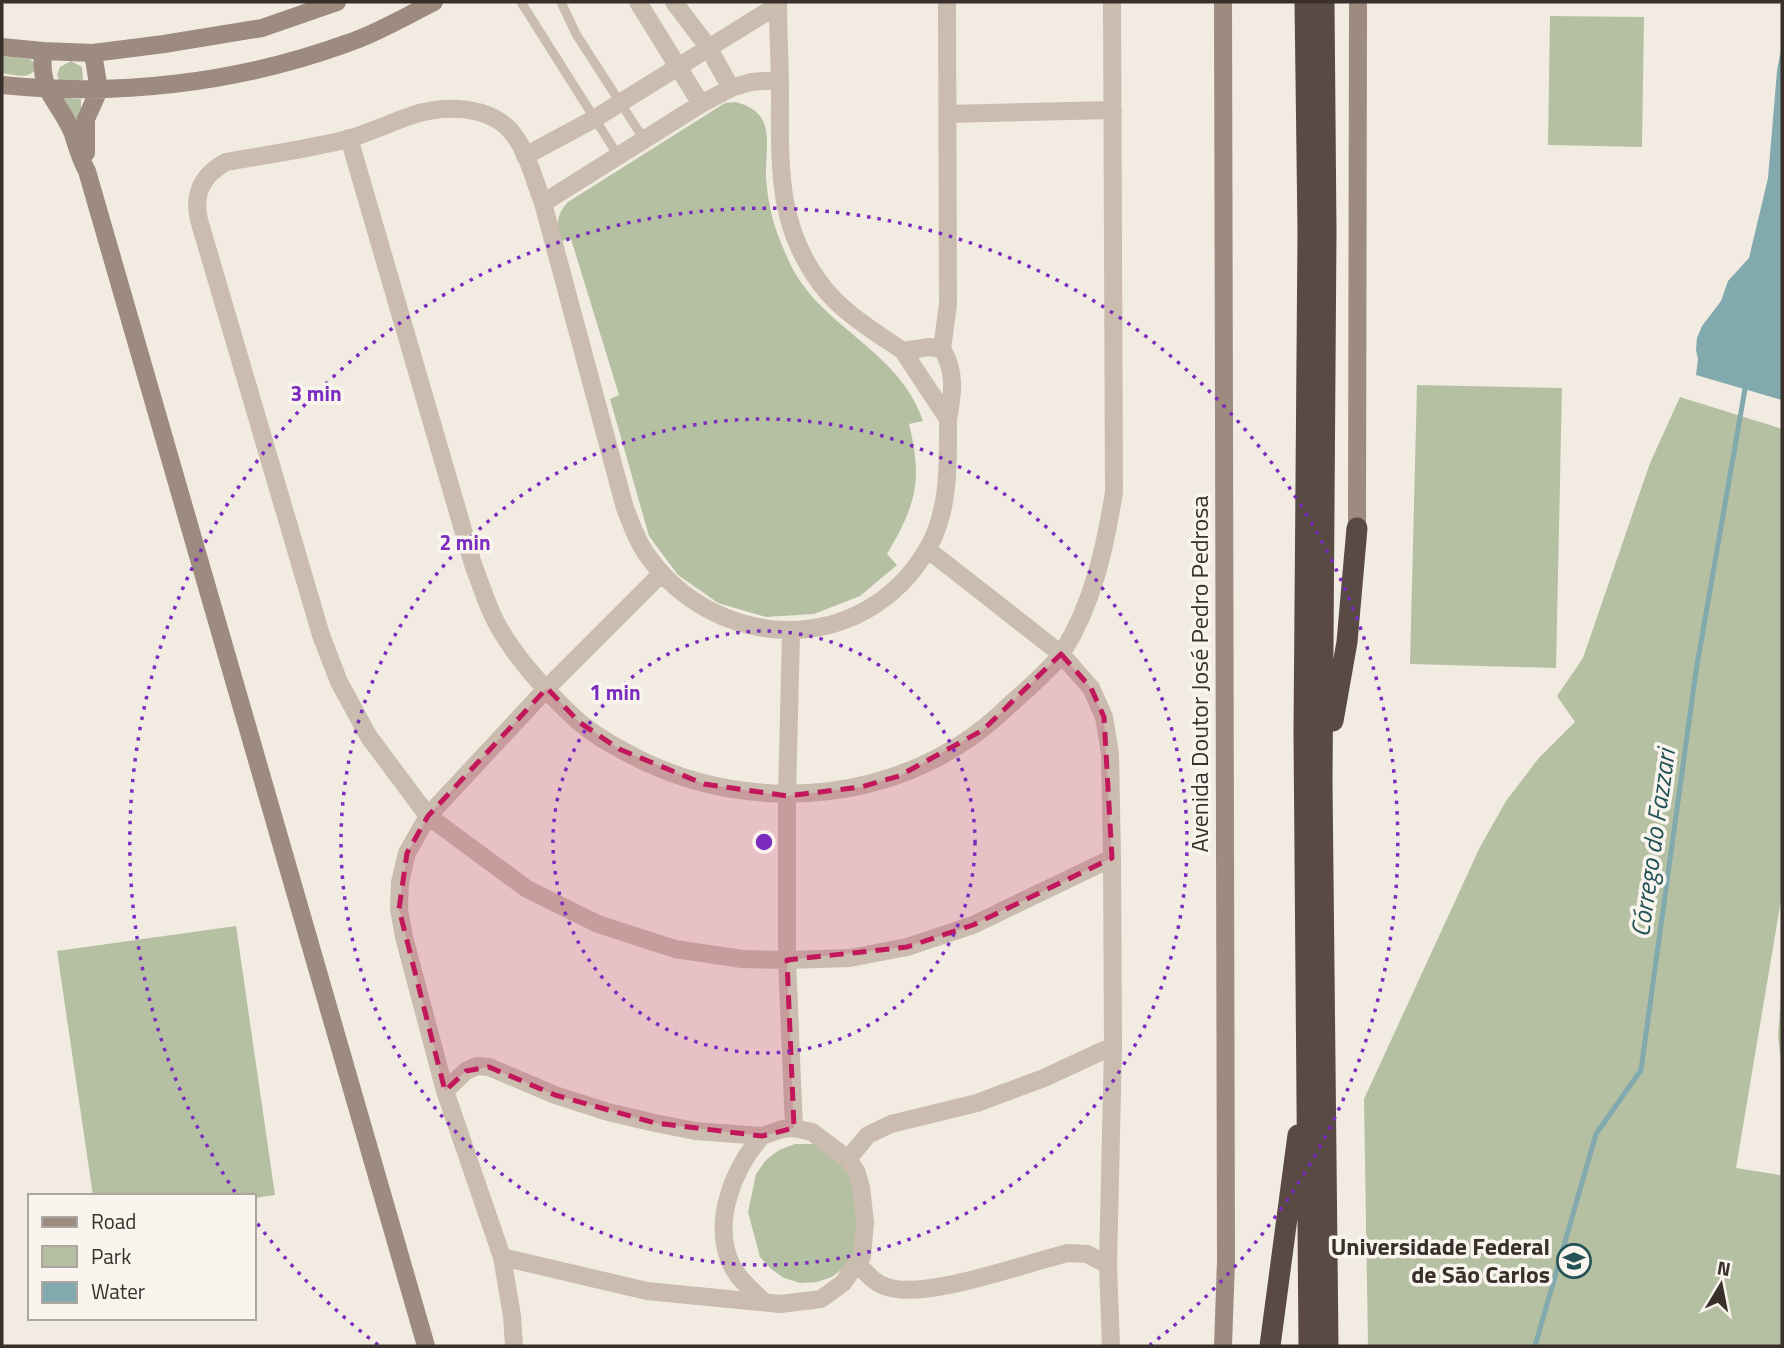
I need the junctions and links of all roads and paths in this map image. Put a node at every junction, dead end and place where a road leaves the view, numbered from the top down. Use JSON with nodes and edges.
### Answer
{"nodes":[{"id":1,"x":337,"y":2,"type":"edge"},
{"id":2,"x":435,"y":2,"type":"edge"},
{"id":3,"x":521,"y":2,"type":"edge"},
{"id":4,"x":561,"y":2,"type":"edge"},
{"id":5,"x":638,"y":2,"type":"edge"},
{"id":6,"x":674,"y":2,"type":"edge"},
{"id":7,"x":947,"y":2,"type":"edge"},
{"id":8,"x":1112,"y":2,"type":"edge"},
{"id":9,"x":1223,"y":2,"type":"edge"},
{"id":10,"x":1305,"y":2,"type":"edge"},
{"id":11,"x":1324,"y":2,"type":"edge"},
{"id":12,"x":1358,"y":2,"type":"edge"},
{"id":13,"x":778,"y":3,"type":"edge"},
{"id":14,"x":2,"y":47,"type":"edge"},
{"id":15,"x":708,"y":47,"type":"junction"},
{"id":16,"x":43,"y":51,"type":"junction"},
{"id":17,"x":93,"y":52,"type":"junction"},
{"id":18,"x":677,"y":66,"type":"junction"},
{"id":19,"x":780,"y":80,"type":"junction"},
{"id":20,"x":2,"y":85,"type":"edge"},
{"id":21,"x":731,"y":88,"type":"junction"},
{"id":22,"x":46,"y":89,"type":"junction"},
{"id":23,"x":99,"y":90,"type":"junction"},
{"id":24,"x":621,"y":102,"type":"junction"},
{"id":25,"x":701,"y":104,"type":"junction"},
{"id":26,"x":1112,"y":110,"type":"junction"},
{"id":27,"x":948,"y":114,"type":"junction"},
{"id":28,"x":594,"y":119,"type":"junction"},
{"id":29,"x":349,"y":138,"type":"junction"},
{"id":30,"x":645,"y":141,"type":"junction"},
{"id":31,"x":525,"y":156,"type":"junction"},
{"id":32,"x":619,"y":158,"type":"junction"},
{"id":33,"x":87,"y":171,"type":"junction"},
{"id":34,"x":543,"y":204,"type":"junction"},
{"id":35,"x":942,"y":349,"type":"junction"},
{"id":36,"x":903,"y":351,"type":"junction"},
{"id":37,"x":948,"y":419,"type":"junction"},
{"id":38,"x":1357,"y":528,"type":"joint"},
{"id":39,"x":928,"y":549,"type":"junction"},
{"id":40,"x":662,"y":573,"type":"junction"},
{"id":41,"x":791,"y":632,"type":"junction"},
{"id":42,"x":1061,"y":654,"type":"junction"},
{"id":43,"x":547,"y":688,"type":"junction"},
{"id":44,"x":1322,"y":781,"type":"junction"},
{"id":45,"x":787,"y":796,"type":"junction"},
{"id":46,"x":428,"y":816,"type":"junction"},
{"id":47,"x":1112,"y":858,"type":"junction"},
{"id":48,"x":787,"y":960,"type":"junction"},
{"id":49,"x":1113,"y":1046,"type":"junction"},
{"id":50,"x":1308,"y":1056,"type":"junction"},
{"id":51,"x":445,"y":1091,"type":"junction"},
{"id":52,"x":794,"y":1128,"type":"junction"},
{"id":53,"x":762,"y":1136,"type":"junction"},
{"id":54,"x":848,"y":1159,"type":"junction"},
{"id":55,"x":502,"y":1257,"type":"junction"},
{"id":56,"x":858,"y":1264,"type":"junction"},
{"id":57,"x":1108,"y":1265,"type":"junction"},
{"id":58,"x":1328,"y":1289,"type":"junction"},
{"id":59,"x":764,"y":1302,"type":"junction"},
{"id":60,"x":426,"y":1346,"type":"edge"},
{"id":61,"x":514,"y":1346,"type":"edge"},
{"id":62,"x":1111,"y":1346,"type":"edge"},
{"id":63,"x":1223,"y":1346,"type":"edge"},
{"id":64,"x":1270,"y":1346,"type":"edge"},
{"id":65,"x":1309,"y":1346,"type":"edge"},
{"id":66,"x":1328,"y":1346,"type":"edge"},
{"id":67,"x":1336,"y":1346,"type":"edge"}],
"edges":[{"from":1,"to":17,"type":"street"},
{"from":2,"to":23,"type":"street"},
{"from":3,"to":28,"type":"lane"},
{"from":4,"to":24,"type":"lane"},
{"from":5,"to":18,"type":"street"},
{"from":6,"to":15,"type":"street"},
{"from":7,"to":27,"type":"street"},
{"from":8,"to":26,"type":"street"},
{"from":9,"to":63,"type":"street","name":"Avenida Doutor José Pedro Pedrosa"},
{"from":10,"to":50,"type":"highway"},
{"from":11,"to":44,"type":"highway"},
{"from":12,"to":38,"type":"street"},
{"from":13,"to":15,"type":"street"},
{"from":13,"to":19,"type":"street"},
{"from":14,"to":16,"type":"street"},
{"from":15,"to":18,"type":"street"},
{"from":15,"to":21,"type":"street"},
{"from":16,"to":17,"type":"street"},
{"from":16,"to":22,"type":"street"},
{"from":17,"to":23,"type":"street"},
{"from":18,"to":24,"type":"street"},
{"from":18,"to":25,"type":"street"},
{"from":19,"to":21,"type":"street"},
{"from":19,"to":36,"type":"street"},
{"from":20,"to":22,"type":"street"},
{"from":21,"to":25,"type":"street"},
{"from":22,"to":23,"type":"street"},
{"from":22,"to":33,"type":"street"},
{"from":23,"to":33,"type":"street"},
{"from":24,"to":28,"type":"street"},
{"from":24,"to":30,"type":"lane"},
{"from":25,"to":30,"type":"street"},
{"from":26,"to":27,"type":"street"},
{"from":26,"to":42,"type":"street"},
{"from":27,"to":35,"type":"street"},
{"from":28,"to":31,"type":"street"},
{"from":28,"to":32,"type":"lane"},
{"from":29,"to":31,"type":"street"},
{"from":29,"to":43,"type":"street"},
{"from":29,"to":46,"type":"street"},
{"from":30,"to":32,"type":"street"},
{"from":31,"to":34,"type":"street"},
{"from":32,"to":34,"type":"street"},
{"from":33,"to":60,"type":"street"},
{"from":34,"to":40,"type":"street"},
{"from":35,"to":36,"type":"street"},
{"from":35,"to":37,"type":"street"},
{"from":36,"to":37,"type":"street"},
{"from":37,"to":39,"type":"street"},
{"from":38,"to":44,"type":"highway"},
{"from":39,"to":41,"type":"street"},
{"from":39,"to":42,"type":"street"},
{"from":40,"to":41,"type":"street"},
{"from":40,"to":43,"type":"street"},
{"from":41,"to":45,"type":"street"},
{"from":42,"to":45,"type":"street"},
{"from":42,"to":47,"type":"street"},
{"from":43,"to":45,"type":"street"},
{"from":43,"to":46,"type":"street"},
{"from":44,"to":58,"type":"highway"},
{"from":45,"to":48,"type":"street"},
{"from":46,"to":48,"type":"street"},
{"from":46,"to":51,"type":"street"},
{"from":47,"to":48,"type":"street"},
{"from":47,"to":49,"type":"street"},
{"from":48,"to":52,"type":"street"},
{"from":49,"to":54,"type":"street"},
{"from":49,"to":57,"type":"street"},
{"from":50,"to":64,"type":"highway"},
{"from":50,"to":65,"type":"highway"},
{"from":51,"to":53,"type":"street"},
{"from":51,"to":55,"type":"street"},
{"from":52,"to":53,"type":"street"},
{"from":52,"to":54,"type":"street"},
{"from":53,"to":59,"type":"street"},
{"from":54,"to":56,"type":"street"},
{"from":55,"to":59,"type":"street"},
{"from":55,"to":61,"type":"street"},
{"from":56,"to":57,"type":"street"},
{"from":56,"to":59,"type":"street"},
{"from":57,"to":62,"type":"street"},
{"from":58,"to":66,"type":"highway"},
{"from":58,"to":67,"type":"highway"}]}
